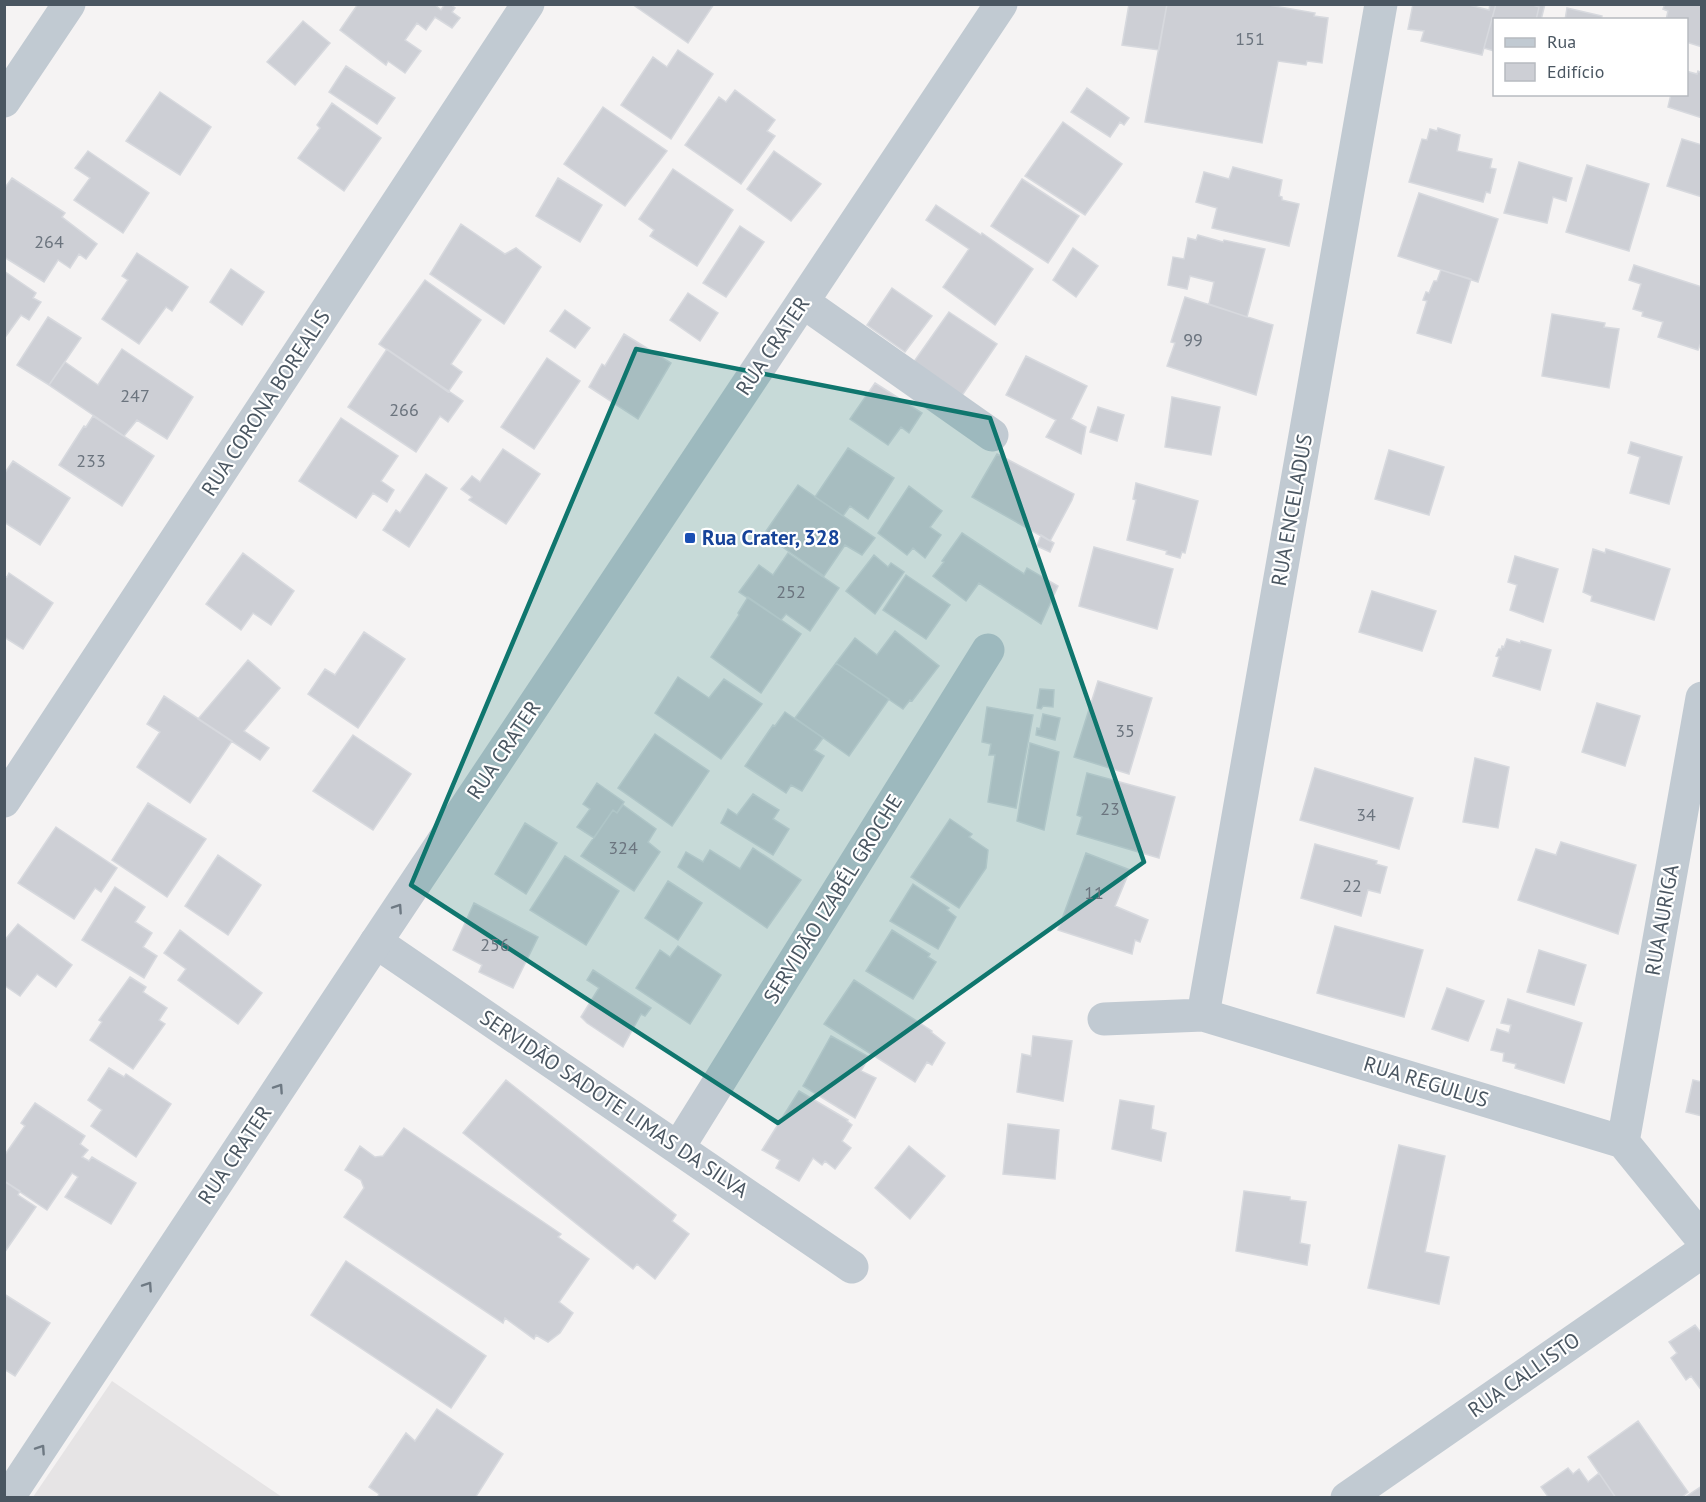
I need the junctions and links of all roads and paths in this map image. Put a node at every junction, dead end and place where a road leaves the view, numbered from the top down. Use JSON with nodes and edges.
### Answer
{"nodes":[{"id":1,"x":69,"y":4,"type":"edge"},
{"id":2,"x":528,"y":4,"type":"edge"},
{"id":3,"x":1001,"y":4,"type":"edge"},
{"id":4,"x":1381,"y":4,"type":"edge"},
{"id":5,"x":4,"y":101,"type":"edge"},
{"id":6,"x":803,"y":302,"type":"junction"},
{"id":7,"x":992,"y":435,"type":"dead end"},
{"id":8,"x":988,"y":650,"type":"dead end"},
{"id":9,"x":1701,"y":698,"type":"edge"},
{"id":10,"x":4,"y":801,"type":"edge"},
{"id":11,"x":376,"y":942,"type":"junction"},
{"id":12,"x":1203,"y":1015,"type":"junction"},
{"id":13,"x":1104,"y":1019,"type":"dead end"},
{"id":14,"x":1623,"y":1142,"type":"junction"},
{"id":15,"x":678,"y":1148,"type":"junction"},
{"id":16,"x":1701,"y":1239,"type":"edge"},
{"id":17,"x":1701,"y":1252,"type":"edge"},
{"id":18,"x":852,"y":1267,"type":"dead end"},
{"id":19,"x":1364,"y":1493,"type":"edge"},
{"id":20,"x":8,"y":1497,"type":"edge"}],
"edges":[{"from":1,"to":5,"type":"street"},
{"from":2,"to":10,"type":"street","name":"RUA CORONA BOREALIS"},
{"from":3,"to":6,"type":"street","name":"RUA CRATER"},
{"from":4,"to":12,"type":"street","name":"RUA ENCELADUS"},
{"from":6,"to":7,"type":"street"},
{"from":11,"to":6,"type":"street","name":"RUA CRATER","one_way":true},
{"from":8,"to":15,"type":"street","name":"SERVIDÃO IZABÉL GROCHE"},
{"from":9,"to":14,"type":"street","name":"RUA AURIGA"},
{"from":11,"to":15,"type":"street","name":"SERVIDÃO SADOTE LIMAS DA SILVA"},
{"from":20,"to":11,"type":"street","name":"RUA CRATER","one_way":true},
{"from":12,"to":13,"type":"street","name":"RUA REGULUS"},
{"from":12,"to":14,"type":"street","name":"RUA REGULUS"},
{"from":14,"to":16,"type":"street"},
{"from":15,"to":18,"type":"street","name":"SERVIDÃO SADOTE LIMAS DA SILVA"},
{"from":17,"to":19,"type":"street","name":"RUA CALLISTO"}]}
